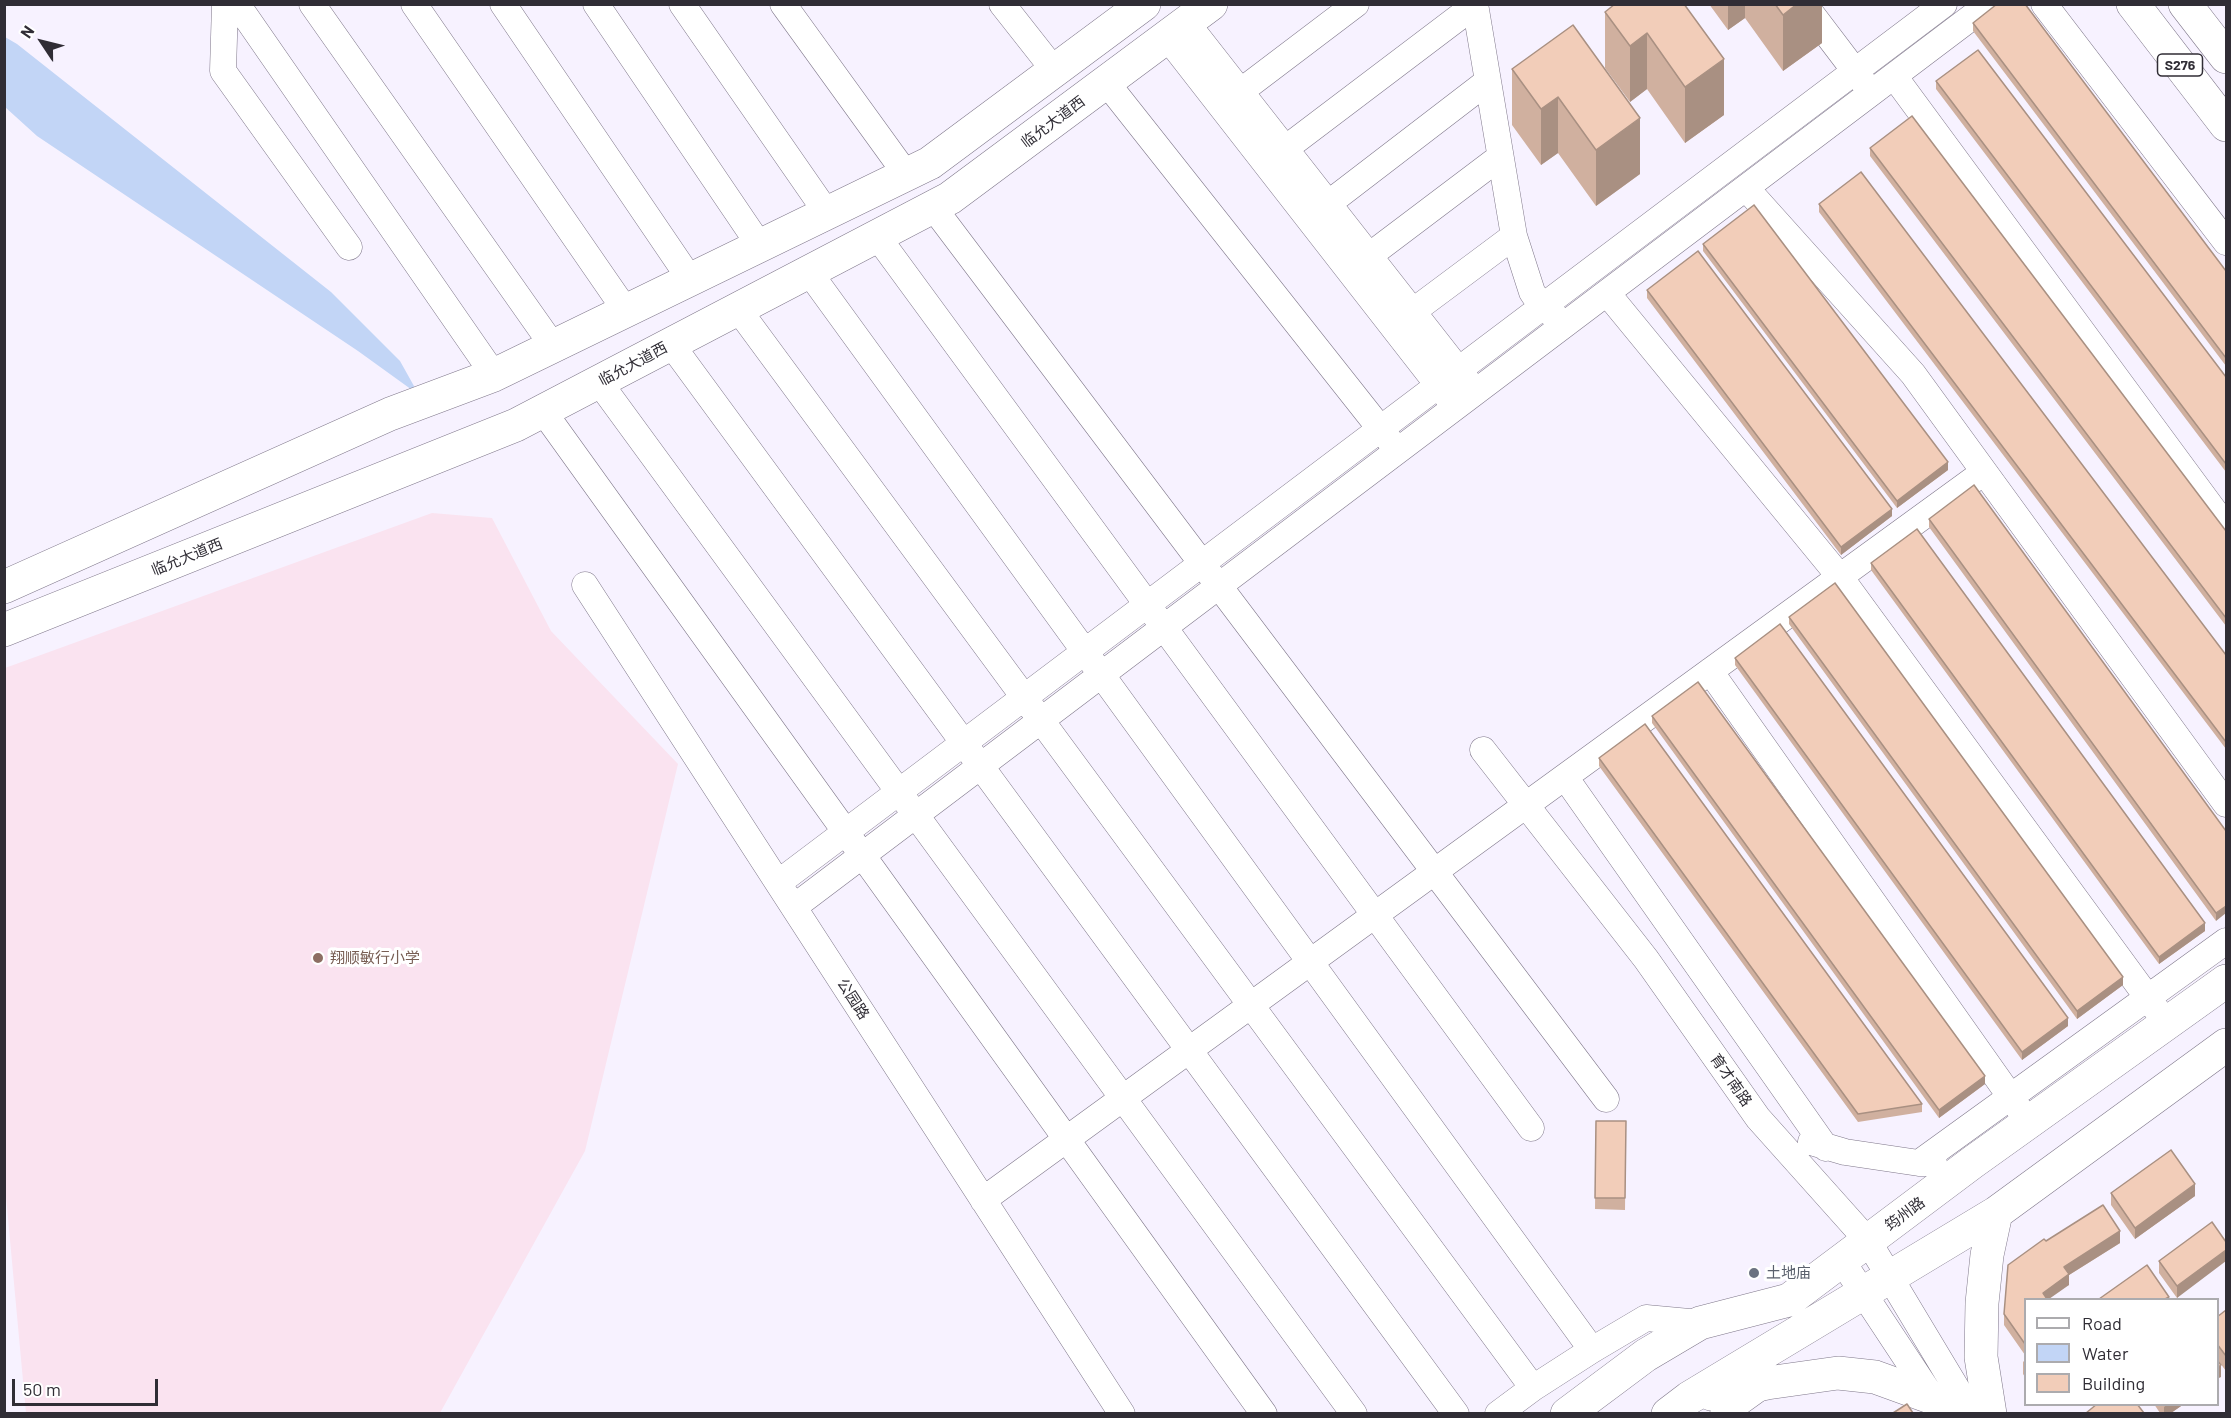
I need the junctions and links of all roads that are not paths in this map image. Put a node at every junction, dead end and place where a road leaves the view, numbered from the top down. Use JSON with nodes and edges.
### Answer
{"nodes":[{"id":1,"x":225,"y":4,"type":"edge"},
{"id":2,"x":237,"y":4,"type":"edge"},
{"id":3,"x":312,"y":4,"type":"edge"},
{"id":4,"x":414,"y":4,"type":"edge"},
{"id":5,"x":503,"y":4,"type":"edge"},
{"id":6,"x":596,"y":4,"type":"edge"},
{"id":7,"x":682,"y":4,"type":"edge"},
{"id":8,"x":783,"y":4,"type":"edge"},
{"id":9,"x":1002,"y":4,"type":"edge"},
{"id":10,"x":1356,"y":4,"type":"edge"},
{"id":11,"x":1804,"y":4,"type":"edge"},
{"id":12,"x":1944,"y":4,"type":"edge"},
{"id":13,"x":1989,"y":4,"type":"edge"},
{"id":14,"x":2044,"y":4,"type":"edge"},
{"id":15,"x":2133,"y":4,"type":"edge"},
{"id":16,"x":2186,"y":4,"type":"edge"},
{"id":17,"x":1475,"y":5,"type":"edge"},
{"id":18,"x":1128,"y":9,"type":"edge"},
{"id":19,"x":1188,"y":21,"type":"edge"},
{"id":20,"x":2226,"y":57,"type":"edge"},
{"id":21,"x":1054,"y":70,"type":"junction"},
{"id":22,"x":1855,"y":71,"type":"junction"},
{"id":23,"x":1894,"y":76,"type":"junction"},
{"id":24,"x":1488,"y":81,"type":"junction"},
{"id":25,"x":1106,"y":82,"type":"junction"},
{"id":26,"x":1872,"y":93,"type":"junction"},
{"id":27,"x":1231,"y":99,"type":"junction"},
{"id":28,"x":2226,"y":125,"type":"edge"},
{"id":29,"x":1275,"y":156,"type":"junction"},
{"id":30,"x":1500,"y":157,"type":"junction"},
{"id":31,"x":906,"y":174,"type":"junction"},
{"id":32,"x":1746,"y":188,"type":"junction"},
{"id":33,"x":933,"y":207,"type":"junction"},
{"id":34,"x":1318,"y":211,"type":"junction"},
{"id":35,"x":827,"y":213,"type":"junction"},
{"id":36,"x":877,"y":236,"type":"junction"},
{"id":37,"x":1514,"y":236,"type":"junction"},
{"id":38,"x":2226,"y":242,"type":"edge"},
{"id":39,"x":760,"y":246,"type":"junction"},
{"id":40,"x":349,"y":247,"type":"dead end"},
{"id":41,"x":1359,"y":263,"type":"junction"},
{"id":42,"x":809,"y":272,"type":"junction"},
{"id":43,"x":690,"y":279,"type":"junction"},
{"id":44,"x":1607,"y":293,"type":"junction"},
{"id":45,"x":1542,"y":307,"type":"junction"},
{"id":46,"x":738,"y":309,"type":"junction"},
{"id":47,"x":626,"y":311,"type":"junction"},
{"id":48,"x":1413,"y":312,"type":"junction"},
{"id":49,"x":1566,"y":324,"type":"junction"},
{"id":50,"x":1393,"y":327,"type":"junction"},
{"id":51,"x":670,"y":344,"type":"junction"},
{"id":52,"x":553,"y":346,"type":"junction"},
{"id":53,"x":1459,"y":370,"type":"junction"},
{"id":54,"x":494,"y":375,"type":"junction"},
{"id":55,"x":599,"y":382,"type":"junction"},
{"id":56,"x":1438,"y":386,"type":"junction"},
{"id":57,"x":1476,"y":392,"type":"junction"},
{"id":58,"x":1455,"y":407,"type":"junction"},
{"id":59,"x":543,"y":411,"type":"junction"},
{"id":60,"x":1380,"y":429,"type":"junction"},
{"id":61,"x":1397,"y":451,"type":"junction"},
{"id":62,"x":1984,"y":472,"type":"junction"},
{"id":63,"x":2226,"y":527,"type":"edge"},
{"id":64,"x":1202,"y":564,"type":"junction"},
{"id":65,"x":1840,"y":577,"type":"junction"},
{"id":66,"x":585,"y":585,"type":"dead end"},
{"id":67,"x":1219,"y":586,"type":"junction"},
{"id":68,"x":4,"y":587,"type":"edge"},
{"id":69,"x":1147,"y":605,"type":"junction"},
{"id":70,"x":1164,"y":628,"type":"junction"},
{"id":71,"x":4,"y":630,"type":"edge"},
{"id":72,"x":1085,"y":652,"type":"junction"},
{"id":73,"x":1710,"y":671,"type":"junction"},
{"id":74,"x":1101,"y":675,"type":"junction"},
{"id":75,"x":1024,"y":697,"type":"junction"},
{"id":76,"x":1041,"y":720,"type":"junction"},
{"id":77,"x":963,"y":743,"type":"junction"},
{"id":78,"x":1483,"y":750,"type":"dead end"},
{"id":79,"x":980,"y":766,"type":"junction"},
{"id":80,"x":1565,"y":777,"type":"junction"},
{"id":81,"x":899,"y":792,"type":"junction"},
{"id":82,"x":2226,"y":804,"type":"edge"},
{"id":83,"x":1526,"y":805,"type":"junction"},
{"id":84,"x":916,"y":815,"type":"junction"},
{"id":85,"x":846,"y":832,"type":"junction"},
{"id":86,"x":862,"y":855,"type":"junction"},
{"id":87,"x":1435,"y":872,"type":"junction"},
{"id":88,"x":778,"y":883,"type":"junction"},
{"id":89,"x":794,"y":907,"type":"junction"},
{"id":90,"x":1375,"y":915,"type":"junction"},
{"id":91,"x":2226,"y":941,"type":"edge"},
{"id":92,"x":1310,"y":962,"type":"junction"},
{"id":93,"x":2226,"y":981,"type":"edge"},
{"id":94,"x":2148,"y":997,"type":"junction"},
{"id":95,"x":1251,"y":1005,"type":"junction"},
{"id":96,"x":2167,"y":1024,"type":"junction"},
{"id":97,"x":2226,"y":1046,"type":"edge"},
{"id":98,"x":1189,"y":1050,"type":"junction"},
{"id":99,"x":1123,"y":1098,"type":"junction"},
{"id":100,"x":1606,"y":1099,"type":"dead end"},
{"id":101,"x":2020,"y":1110,"type":"junction"},
{"id":102,"x":1758,"y":1118,"type":"junction"},
{"id":103,"x":1531,"y":1128,"type":"dead end"},
{"id":104,"x":1067,"y":1139,"type":"junction"},
{"id":105,"x":1826,"y":1148,"type":"junction"},
{"id":106,"x":1973,"y":1162,"type":"junction"},
{"id":107,"x":1918,"y":1164,"type":"junction"},
{"id":108,"x":983,"y":1200,"type":"junction"},
{"id":109,"x":1996,"y":1214,"type":"junction"},
{"id":110,"x":1868,"y":1241,"type":"junction"},
{"id":111,"x":1842,"y":1261,"type":"junction"},
{"id":112,"x":1877,"y":1285,"type":"junction"},
{"id":113,"x":1700,"y":1323,"type":"junction"},
{"id":114,"x":1592,"y":1350,"type":"junction"},
{"id":115,"x":1767,"y":1383,"type":"junction"},
{"id":116,"x":1533,"y":1388,"type":"junction"},
{"id":117,"x":1679,"y":1406,"type":"edge"},
{"id":118,"x":1938,"y":1406,"type":"edge"},
{"id":119,"x":1122,"y":1413,"type":"edge"},
{"id":120,"x":1264,"y":1413,"type":"edge"},
{"id":121,"x":1354,"y":1413,"type":"edge"},
{"id":122,"x":1456,"y":1413,"type":"edge"},
{"id":123,"x":1498,"y":1413,"type":"edge"},
{"id":124,"x":1567,"y":1413,"type":"edge"},
{"id":125,"x":1723,"y":1413,"type":"edge"},
{"id":126,"x":1972,"y":1413,"type":"edge"},
{"id":127,"x":1990,"y":1413,"type":"edge"}],
"edges":[{"from":1,"to":40,"type":"street"},
{"from":2,"to":54,"type":"street"},
{"from":3,"to":52,"type":"street"},
{"from":4,"to":47,"type":"street"},
{"from":5,"to":43,"type":"street"},
{"from":6,"to":39,"type":"street"},
{"from":7,"to":35,"type":"street"},
{"from":8,"to":31,"type":"street"},
{"from":9,"to":21,"type":"street"},
{"from":10,"to":27,"type":"street"},
{"from":11,"to":22,"type":"street"},
{"from":12,"to":22,"type":"street"},
{"from":13,"to":23,"type":"street"},
{"from":14,"to":38,"type":"street"},
{"from":15,"to":28,"type":"main road","number":"S276"},
{"from":16,"to":20,"type":"main road","number":"S276"},
{"from":17,"to":24,"type":"street"},
{"from":17,"to":29,"type":"street"},
{"from":18,"to":21,"type":"main road"},
{"from":19,"to":25,"type":"main road","name":"临允大道西"},
{"from":19,"to":27,"type":"street"},
{"from":21,"to":31,"type":"main road"},
{"from":22,"to":26,"type":"street"},
{"from":22,"to":45,"type":"street"},
{"from":23,"to":26,"type":"street"},
{"from":23,"to":63,"type":"street"},
{"from":24,"to":30,"type":"street"},
{"from":24,"to":34,"type":"street"},
{"from":25,"to":33,"type":"main road","name":"临允大道西"},
{"from":25,"to":60,"type":"street"},
{"from":26,"to":32,"type":"street"},
{"from":27,"to":29,"type":"street"},
{"from":29,"to":34,"type":"street"},
{"from":30,"to":37,"type":"street"},
{"from":30,"to":41,"type":"street"},
{"from":31,"to":35,"type":"main road"},
{"from":32,"to":44,"type":"street"},
{"from":32,"to":62,"type":"street"},
{"from":33,"to":36,"type":"main road","name":"临允大道西"},
{"from":33,"to":64,"type":"street"},
{"from":34,"to":41,"type":"street"},
{"from":35,"to":39,"type":"main road"},
{"from":36,"to":42,"type":"main road","name":"临允大道西"},
{"from":36,"to":69,"type":"street"},
{"from":37,"to":45,"type":"street"},
{"from":37,"to":48,"type":"street"},
{"from":39,"to":43,"type":"main road"},
{"from":41,"to":48,"type":"street"},
{"from":41,"to":50,"type":"street"},
{"from":42,"to":46,"type":"main road","name":"临允大道西"},
{"from":42,"to":72,"type":"street"},
{"from":43,"to":47,"type":"main road"},
{"from":44,"to":49,"type":"street"},
{"from":44,"to":65,"type":"street"},
{"from":45,"to":49,"type":"street"},
{"from":45,"to":53,"type":"street"},
{"from":46,"to":51,"type":"main road","name":"临允大道西"},
{"from":46,"to":75,"type":"street"},
{"from":47,"to":52,"type":"main road"},
{"from":48,"to":50,"type":"street"},
{"from":48,"to":53,"type":"street"},
{"from":49,"to":57,"type":"street"},
{"from":50,"to":56,"type":"street"},
{"from":51,"to":55,"type":"main road","name":"临允大道西"},
{"from":51,"to":77,"type":"street"},
{"from":52,"to":54,"type":"main road"},
{"from":53,"to":56,"type":"street"},
{"from":53,"to":57,"type":"street"},
{"from":54,"to":68,"type":"main road"},
{"from":55,"to":59,"type":"main road","name":"临允大道西"},
{"from":55,"to":81,"type":"street"},
{"from":56,"to":58,"type":"street"},
{"from":56,"to":60,"type":"street"},
{"from":57,"to":58,"type":"street"},
{"from":58,"to":61,"type":"street"},
{"from":59,"to":71,"type":"main road","name":"临允大道西"},
{"from":59,"to":85,"type":"street"},
{"from":60,"to":61,"type":"street"},
{"from":60,"to":64,"type":"street"},
{"from":61,"to":67,"type":"street"},
{"from":62,"to":65,"type":"street"},
{"from":62,"to":82,"type":"street"},
{"from":64,"to":67,"type":"street"},
{"from":64,"to":69,"type":"street"},
{"from":65,"to":73,"type":"street"},
{"from":65,"to":94,"type":"street"},
{"from":66,"to":88,"type":"street","name":"公园路"},
{"from":67,"to":70,"type":"street"},
{"from":67,"to":87,"type":"street"},
{"from":69,"to":70,"type":"street"},
{"from":69,"to":72,"type":"street"},
{"from":70,"to":74,"type":"street"},
{"from":70,"to":90,"type":"street"},
{"from":72,"to":74,"type":"street"},
{"from":72,"to":75,"type":"street"},
{"from":73,"to":80,"type":"street"},
{"from":73,"to":101,"type":"street"},
{"from":74,"to":76,"type":"street"},
{"from":74,"to":92,"type":"street"},
{"from":75,"to":76,"type":"street"},
{"from":75,"to":77,"type":"street"},
{"from":76,"to":79,"type":"street"},
{"from":76,"to":95,"type":"street"},
{"from":77,"to":79,"type":"street"},
{"from":77,"to":81,"type":"street"},
{"from":78,"to":83,"type":"street","name":"育才南路"},
{"from":79,"to":84,"type":"street"},
{"from":79,"to":98,"type":"street"},
{"from":80,"to":83,"type":"street"},
{"from":80,"to":105,"type":"street"},
{"from":81,"to":84,"type":"street"},
{"from":81,"to":85,"type":"street"},
{"from":83,"to":87,"type":"street"},
{"from":83,"to":102,"type":"street","name":"育才南路"},
{"from":84,"to":86,"type":"street"},
{"from":84,"to":99,"type":"street"},
{"from":85,"to":86,"type":"street"},
{"from":85,"to":88,"type":"street"},
{"from":86,"to":89,"type":"street"},
{"from":86,"to":104,"type":"street"},
{"from":87,"to":90,"type":"street"},
{"from":87,"to":100,"type":"street"},
{"from":88,"to":89,"type":"street","name":"公园路"},
{"from":89,"to":108,"type":"street","name":"公园路"},
{"from":90,"to":92,"type":"street"},
{"from":90,"to":103,"type":"street"},
{"from":91,"to":94,"type":"street"},
{"from":92,"to":95,"type":"street"},
{"from":92,"to":114,"type":"street"},
{"from":93,"to":96,"type":"main road","name":"筠州路"},
{"from":94,"to":96,"type":"street"},
{"from":94,"to":101,"type":"street"},
{"from":95,"to":98,"type":"street"},
{"from":95,"to":116,"type":"street"},
{"from":96,"to":101,"type":"main road","name":"筠州路"},
{"from":97,"to":109,"type":"main road"},
{"from":98,"to":99,"type":"street"},
{"from":98,"to":122,"type":"street"},
{"from":99,"to":104,"type":"street"},
{"from":99,"to":121,"type":"street"},
{"from":101,"to":106,"type":"main road","name":"筠州路"},
{"from":101,"to":107,"type":"street"},
{"from":102,"to":105,"type":"street"},
{"from":102,"to":110,"type":"street","name":"育才南路"},
{"from":104,"to":108,"type":"street"},
{"from":104,"to":120,"type":"street"},
{"from":105,"to":107,"type":"street"},
{"from":106,"to":107,"type":"street"},
{"from":106,"to":109,"type":"main road"},
{"from":106,"to":110,"type":"main road","name":"筠州路"},
{"from":108,"to":119,"type":"street","name":"公园路"},
{"from":109,"to":112,"type":"main road"},
{"from":109,"to":127,"type":"main road"},
{"from":110,"to":111,"type":"main road","name":"筠州路"},
{"from":110,"to":112,"type":"street","name":"育才南路"},
{"from":111,"to":112,"type":"street","name":"育才南路"},
{"from":111,"to":113,"type":"main road","name":"筠州路"},
{"from":112,"to":117,"type":"main road"},
{"from":112,"to":118,"type":"street","name":"育才南路"},
{"from":112,"to":126,"type":"street","name":"育才南路"},
{"from":113,"to":114,"type":"street"},
{"from":113,"to":124,"type":"main road","name":"筠州路"},
{"from":114,"to":116,"type":"street"},
{"from":115,"to":117,"type":"main road"},
{"from":115,"to":118,"type":"main road"},
{"from":115,"to":125,"type":"street"},
{"from":116,"to":123,"type":"street"}]}
